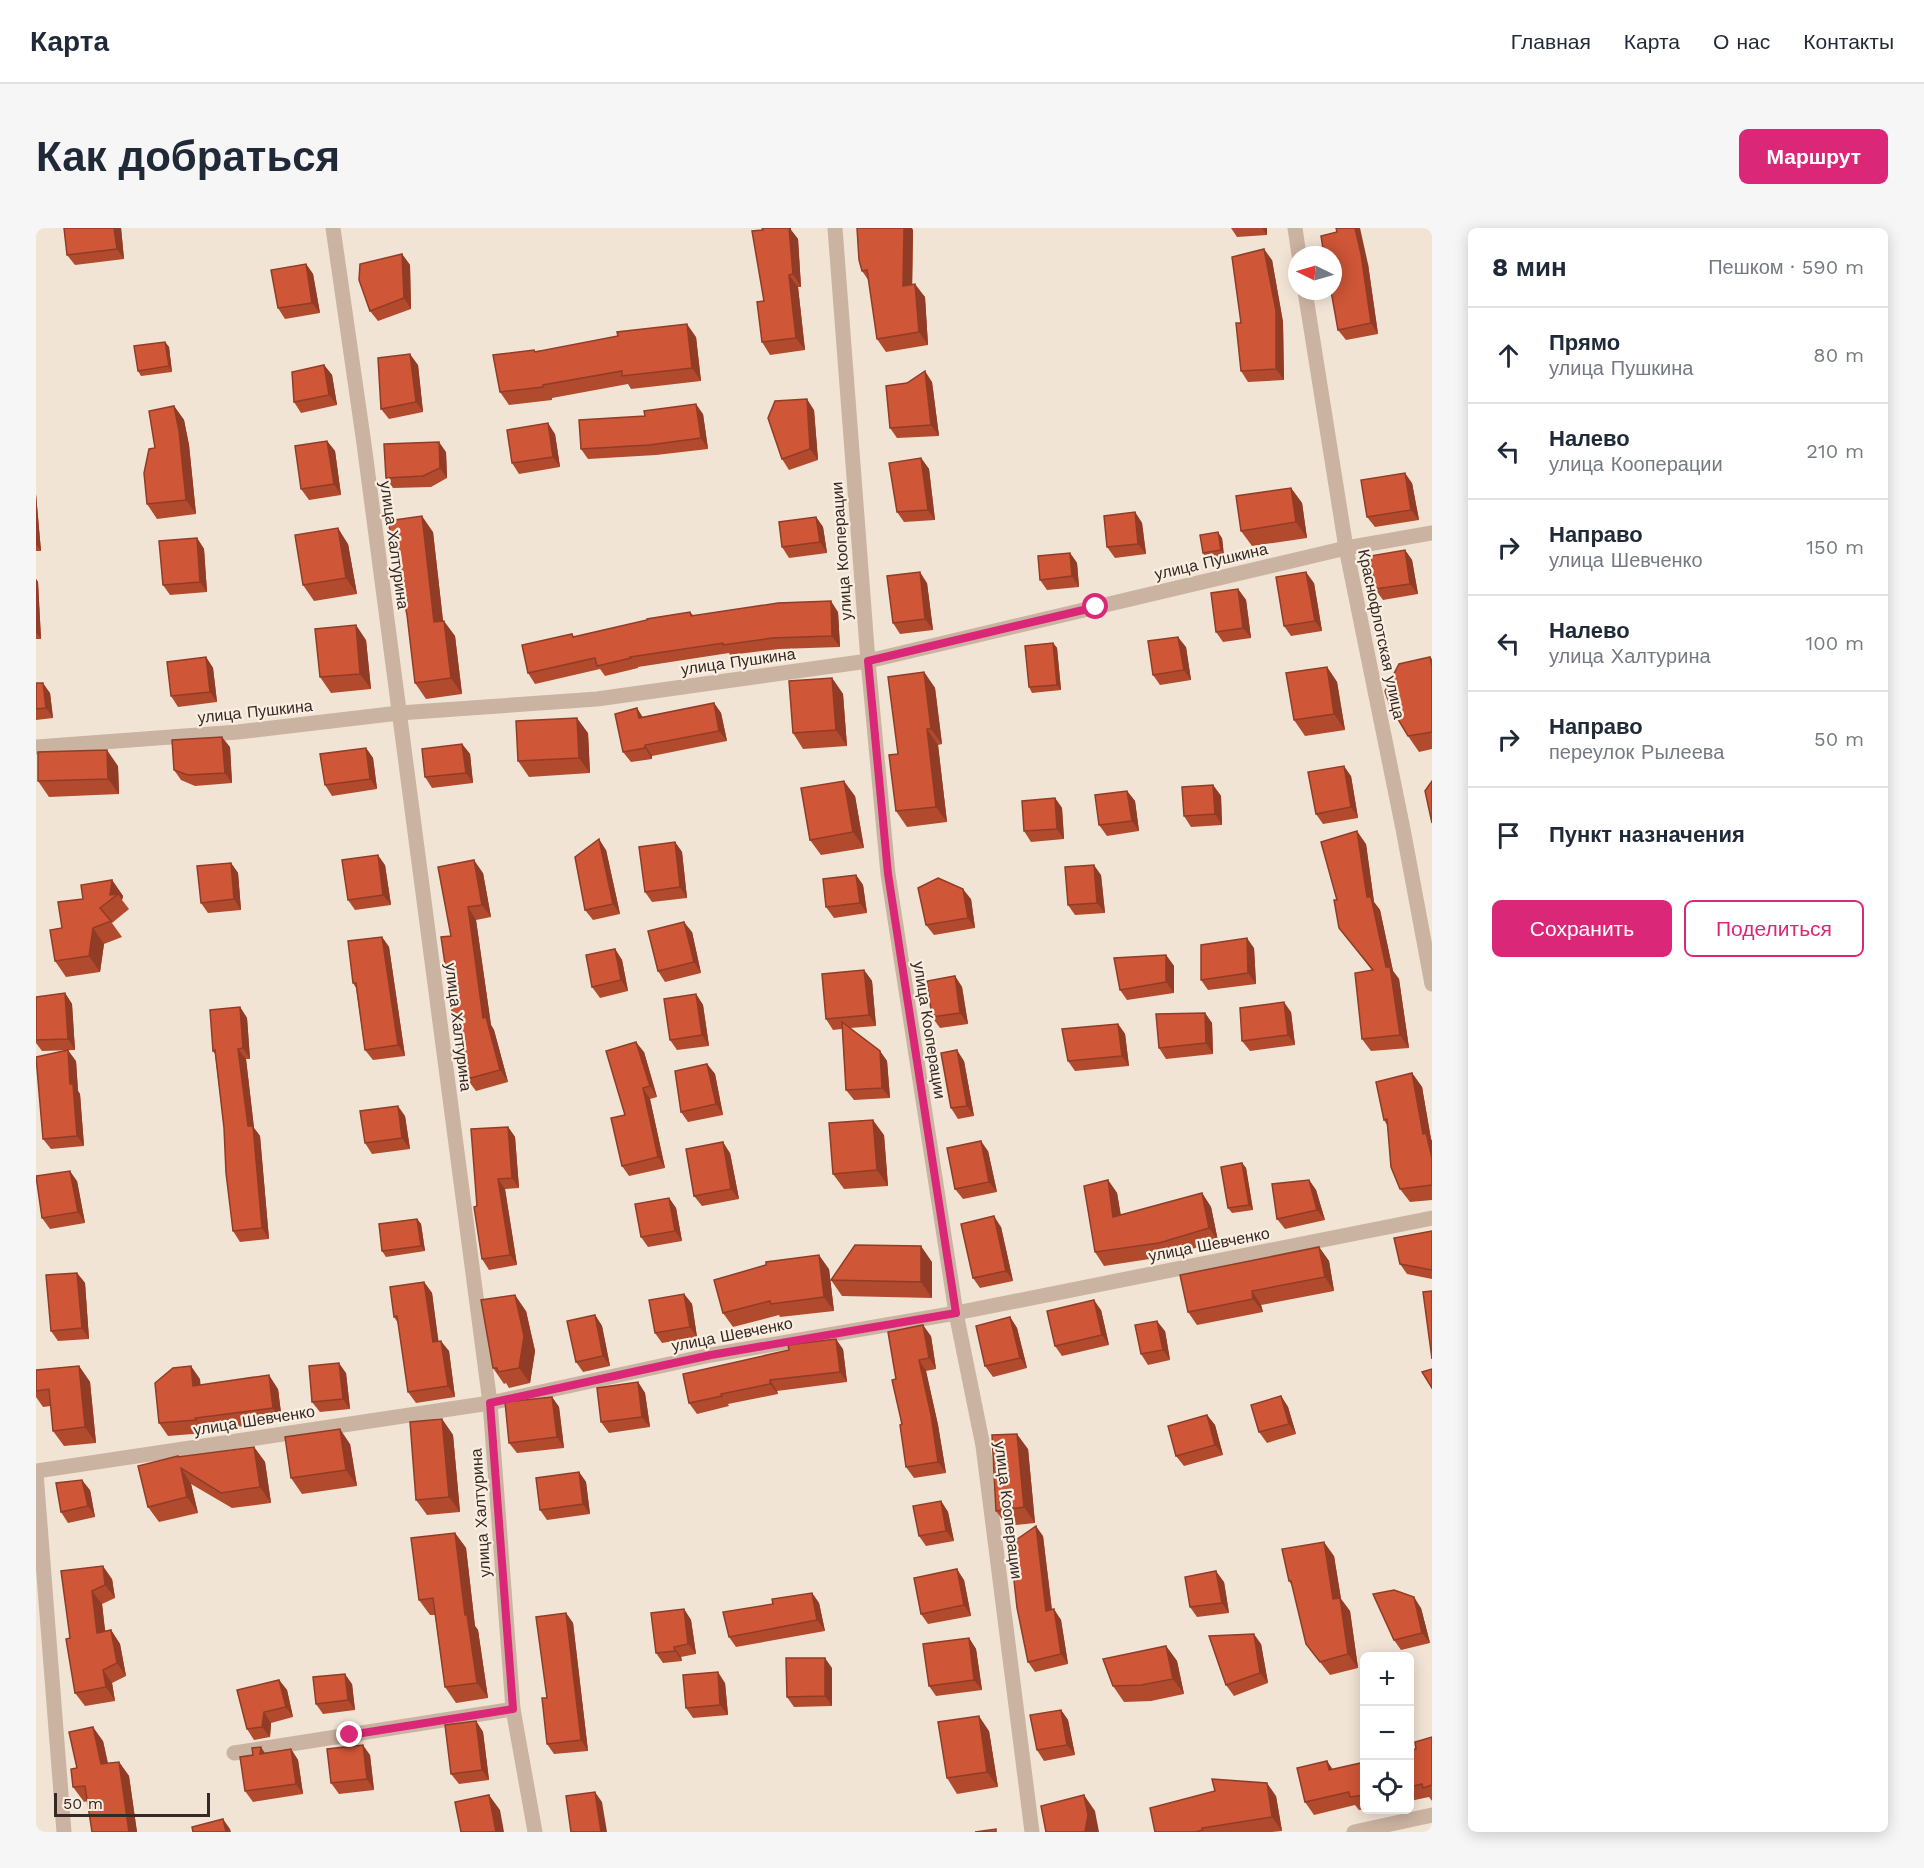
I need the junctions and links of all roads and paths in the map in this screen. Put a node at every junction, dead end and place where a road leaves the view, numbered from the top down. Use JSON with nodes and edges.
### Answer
{"nodes":[{"id":1,"x":333,"y":228,"type":"edge"},
{"id":2,"x":835,"y":228,"type":"edge"},
{"id":3,"x":1295,"y":228,"type":"edge"},
{"id":4,"x":1298,"y":246,"type":"edge"},
{"id":5,"x":1306,"y":300,"type":"edge"},
{"id":6,"x":1432,"y":533,"type":"edge"},
{"id":7,"x":1346,"y":548,"type":"junction"},
{"id":8,"x":868,"y":661,"type":"junction"},
{"id":9,"x":399,"y":713,"type":"junction"},
{"id":10,"x":36,"y":747,"type":"edge"},
{"id":11,"x":1432,"y":984,"type":"edge"},
{"id":12,"x":1432,"y":1218,"type":"edge"},
{"id":13,"x":956,"y":1313,"type":"junction"},
{"id":14,"x":490,"y":1403,"type":"junction"},
{"id":15,"x":36,"y":1472,"type":"edge"},
{"id":16,"x":513,"y":1709,"type":"junction"},
{"id":17,"x":234,"y":1753,"type":"dead end"},
{"id":18,"x":1432,"y":1815,"type":"edge"},
{"id":19,"x":64,"y":1832,"type":"edge"},
{"id":20,"x":535,"y":1832,"type":"edge"},
{"id":21,"x":1032,"y":1832,"type":"edge"},
{"id":22,"x":1354,"y":1832,"type":"edge"}],
"edges":[{"from":1,"to":9,"type":"street","name":"улица Халтурина"},
{"from":2,"to":8,"type":"street","name":"улица Кооперации"},
{"from":3,"to":4,"type":"street"},
{"from":5,"to":7,"type":"street","name":"Краснофлотская улица"},
{"from":6,"to":7,"type":"street","name":"улица Пушкина"},
{"from":7,"to":8,"type":"street","name":"улица Пушкина"},
{"from":7,"to":11,"type":"street","name":"Краснофлотская улица"},
{"from":8,"to":9,"type":"street","name":"улица Пушкина"},
{"from":8,"to":13,"type":"street","name":"улица Кооперации"},
{"from":9,"to":10,"type":"street","name":"улица Пушкина"},
{"from":9,"to":14,"type":"street","name":"улица Халтурина"},
{"from":12,"to":13,"type":"street","name":"улица Шевченко"},
{"from":13,"to":14,"type":"street","name":"улица Шевченко"},
{"from":13,"to":21,"type":"street","name":"улица Кооперации"},
{"from":14,"to":15,"type":"street","name":"улица Шевченко"},
{"from":14,"to":16,"type":"street","name":"улица Халтурина"},
{"from":15,"to":19,"type":"street"},
{"from":16,"to":17,"type":"street"},
{"from":16,"to":20,"type":"street","name":"улица Халтурина"},
{"from":18,"to":22,"type":"street"}]}
